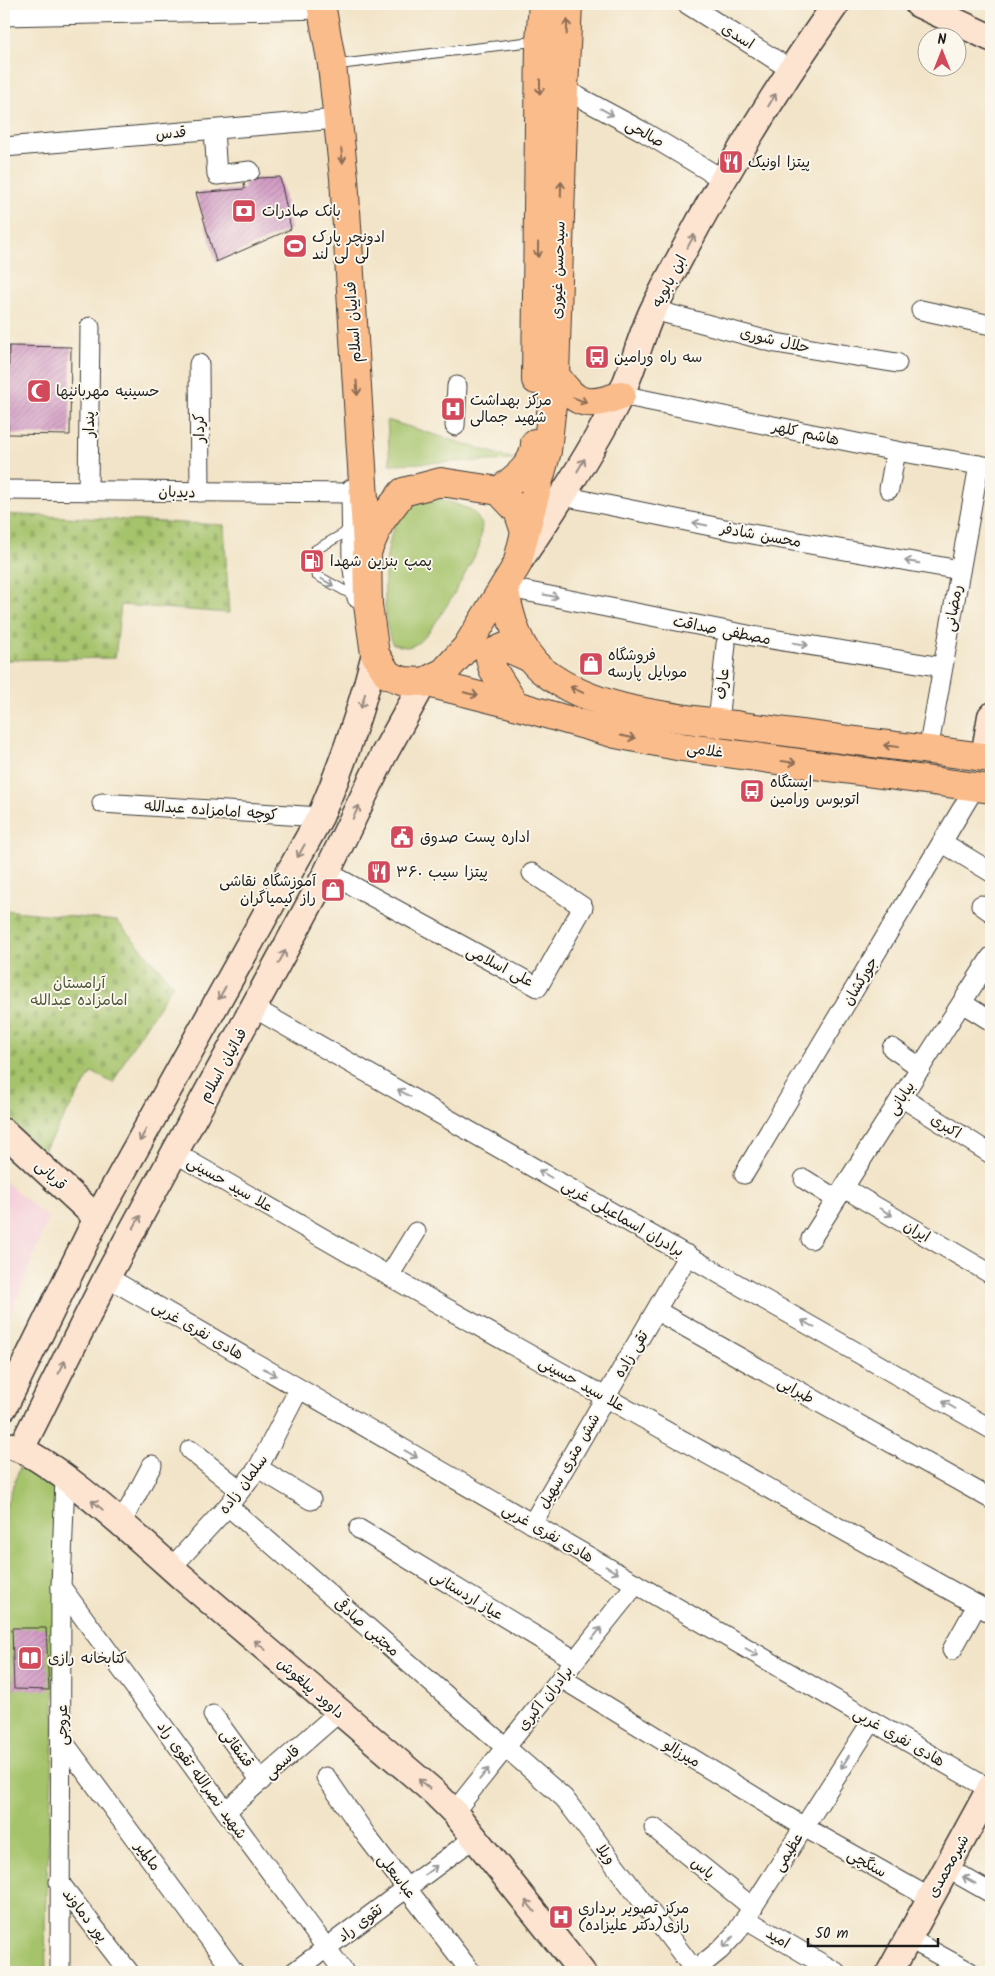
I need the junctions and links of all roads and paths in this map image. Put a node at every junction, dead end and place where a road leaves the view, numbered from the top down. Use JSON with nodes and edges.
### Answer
{"nodes":[{"id":1,"x":543,"y":4,"type":"edge"},
{"id":2,"x":568,"y":4,"type":"edge"},
{"id":3,"x":686,"y":4,"type":"edge"},
{"id":4,"x":836,"y":4,"type":"edge"},
{"id":5,"x":918,"y":4,"type":"edge"},
{"id":6,"x":322,"y":6,"type":"edge"},
{"id":7,"x":4,"y":16,"type":"edge"},
{"id":8,"x":991,"y":38,"type":"edge"},
{"id":9,"x":540,"y":40,"type":"junction"},
{"id":10,"x":332,"y":65,"type":"junction"},
{"id":11,"x":790,"y":69,"type":"junction"},
{"id":12,"x":564,"y":89,"type":"junction"},
{"id":13,"x":338,"y":119,"type":"junction"},
{"id":14,"x":214,"y":130,"type":"junction"},
{"id":15,"x":4,"y":147,"type":"edge"},
{"id":16,"x":250,"y":171,"type":"dead end"},
{"id":17,"x":724,"y":180,"type":"junction"},
{"id":18,"x":654,"y":310,"type":"junction"},
{"id":19,"x":921,"y":310,"type":"dead end"},
{"id":20,"x":991,"y":324,"type":"edge"},
{"id":21,"x":90,"y":327,"type":"dead end"},
{"id":22,"x":537,"y":351,"type":"junction"},
{"id":23,"x":199,"y":364,"type":"dead end"},
{"id":24,"x":898,"y":364,"type":"dead end"},
{"id":25,"x":555,"y":376,"type":"junction"},
{"id":26,"x":457,"y":386,"type":"dead end"},
{"id":27,"x":620,"y":395,"type":"junction"},
{"id":28,"x":454,"y":426,"type":"dead end"},
{"id":29,"x":896,"y":451,"type":"junction"},
{"id":30,"x":361,"y":461,"type":"junction"},
{"id":31,"x":985,"y":466,"type":"edge"},
{"id":32,"x":890,"y":489,"type":"dead end"},
{"id":33,"x":4,"y":490,"type":"edge"},
{"id":34,"x":88,"y":491,"type":"junction"},
{"id":35,"x":500,"y":491,"type":"junction"},
{"id":36,"x":200,"y":492,"type":"junction"},
{"id":37,"x":351,"y":493,"type":"junction"},
{"id":38,"x":563,"y":496,"type":"junction"},
{"id":39,"x":351,"y":524,"type":"junction"},
{"id":40,"x":525,"y":532,"type":"junction"},
{"id":41,"x":367,"y":552,"type":"junction"},
{"id":42,"x":960,"y":570,"type":"junction"},
{"id":43,"x":510,"y":576,"type":"junction"},
{"id":44,"x":364,"y":608,"type":"junction"},
{"id":45,"x":726,"y":644,"type":"dead end"},
{"id":46,"x":375,"y":654,"type":"junction"},
{"id":47,"x":530,"y":658,"type":"junction"},
{"id":48,"x":942,"y":666,"type":"junction"},
{"id":49,"x":424,"y":682,"type":"junction"},
{"id":50,"x":515,"y":704,"type":"junction"},
{"id":51,"x":991,"y":716,"type":"edge"},
{"id":52,"x":718,"y":723,"type":"junction"},
{"id":53,"x":928,"y":751,"type":"junction"},
{"id":54,"x":988,"y":757,"type":"edge"},
{"id":55,"x":983,"y":788,"type":"edge"},
{"id":56,"x":102,"y":803,"type":"dead end"},
{"id":57,"x":320,"y":817,"type":"junction"},
{"id":58,"x":943,"y":843,"type":"junction"},
{"id":59,"x":327,"y":872,"type":"junction"},
{"id":60,"x":991,"y":872,"type":"edge"},
{"id":61,"x":532,"y":873,"type":"dead end"},
{"id":62,"x":991,"y":957,"type":"edge"},
{"id":63,"x":962,"y":1003,"type":"junction"},
{"id":64,"x":254,"y":1008,"type":"junction"},
{"id":65,"x":991,"y":1021,"type":"edge"},
{"id":66,"x":892,"y":1048,"type":"dead end"},
{"id":67,"x":920,"y":1068,"type":"junction"},
{"id":68,"x":902,"y":1097,"type":"junction"},
{"id":69,"x":4,"y":1132,"type":"edge"},
{"id":70,"x":175,"y":1153,"type":"junction"},
{"id":71,"x":991,"y":1154,"type":"edge"},
{"id":72,"x":744,"y":1174,"type":"dead end"},
{"id":73,"x":804,"y":1179,"type":"dead end"},
{"id":74,"x":840,"y":1194,"type":"junction"},
{"id":75,"x":97,"y":1218,"type":"junction"},
{"id":76,"x":416,"y":1232,"type":"dead end"},
{"id":77,"x":811,"y":1239,"type":"dead end"},
{"id":78,"x":688,"y":1255,"type":"junction"},
{"id":79,"x":991,"y":1274,"type":"edge"},
{"id":80,"x":389,"y":1276,"type":"junction"},
{"id":81,"x":107,"y":1277,"type":"junction"},
{"id":82,"x":657,"y":1311,"type":"junction"},
{"id":83,"x":299,"y":1389,"type":"junction"},
{"id":84,"x":606,"y":1397,"type":"junction"},
{"id":85,"x":6,"y":1402,"type":"edge"},
{"id":86,"x":40,"y":1410,"type":"junction"},
{"id":87,"x":991,"y":1429,"type":"edge"},
{"id":88,"x":13,"y":1447,"type":"edge"},
{"id":89,"x":190,"y":1450,"type":"dead end"},
{"id":90,"x":152,"y":1464,"type":"dead end"},
{"id":91,"x":258,"y":1468,"type":"junction"},
{"id":92,"x":65,"y":1478,"type":"junction"},
{"id":93,"x":240,"y":1490,"type":"junction"},
{"id":94,"x":311,"y":1500,"type":"dead end"},
{"id":95,"x":991,"y":1500,"type":"edge"},
{"id":96,"x":228,"y":1506,"type":"junction"},
{"id":97,"x":121,"y":1524,"type":"junction"},
{"id":98,"x":532,"y":1524,"type":"junction"},
{"id":99,"x":359,"y":1529,"type":"dead end"},
{"id":100,"x":171,"y":1568,"type":"junction"},
{"id":101,"x":636,"y":1584,"type":"junction"},
{"id":102,"x":61,"y":1587,"type":"junction"},
{"id":103,"x":984,"y":1609,"type":"edge"},
{"id":104,"x":952,"y":1650,"type":"dead end"},
{"id":105,"x":575,"y":1660,"type":"junction"},
{"id":106,"x":561,"y":1678,"type":"junction"},
{"id":107,"x":339,"y":1712,"type":"junction"},
{"id":108,"x":213,"y":1715,"type":"dead end"},
{"id":109,"x":872,"y":1721,"type":"junction"},
{"id":110,"x":62,"y":1740,"type":"junction"},
{"id":111,"x":505,"y":1748,"type":"junction"},
{"id":112,"x":326,"y":1777,"type":"dead end"},
{"id":113,"x":261,"y":1780,"type":"junction"},
{"id":114,"x":991,"y":1789,"type":"edge"},
{"id":115,"x":226,"y":1811,"type":"junction"},
{"id":116,"x":454,"y":1812,"type":"junction"},
{"id":117,"x":804,"y":1827,"type":"junction"},
{"id":118,"x":654,"y":1828,"type":"dead end"},
{"id":119,"x":474,"y":1838,"type":"junction"},
{"id":120,"x":947,"y":1868,"type":"junction"},
{"id":121,"x":59,"y":1882,"type":"junction"},
{"id":122,"x":406,"y":1888,"type":"junction"},
{"id":123,"x":991,"y":1892,"type":"edge"},
{"id":124,"x":930,"y":1898,"type":"junction"},
{"id":125,"x":749,"y":1914,"type":"junction"},
{"id":126,"x":908,"y":1938,"type":"junction"},
{"id":127,"x":326,"y":1948,"type":"junction"},
{"id":128,"x":830,"y":1971,"type":"edge"},
{"id":129,"x":60,"y":1972,"type":"edge"},
{"id":130,"x":129,"y":1972,"type":"edge"},
{"id":131,"x":234,"y":1972,"type":"edge"},
{"id":132,"x":294,"y":1972,"type":"edge"},
{"id":133,"x":344,"y":1972,"type":"edge"},
{"id":134,"x":471,"y":1972,"type":"edge"},
{"id":135,"x":582,"y":1972,"type":"edge"},
{"id":136,"x":694,"y":1972,"type":"edge"},
{"id":137,"x":890,"y":1972,"type":"edge"},
{"id":138,"x":970,"y":1972,"type":"edge"}],
"edges":[{"from":1,"to":9,"type":"main road","name":"سیدحسن غیوری"},
{"from":12,"to":2,"type":"main road","name":"سیدحسن غیوری","one_way":true},
{"from":3,"to":11,"type":"street","name":"اسدی"},
{"from":4,"to":11,"type":"main road","name":"ابن بابویه"},
{"from":5,"to":8,"type":"main road"},
{"from":6,"to":7,"type":"street"},
{"from":6,"to":10,"type":"main road","name":"فداییان اسلام"},
{"from":9,"to":10,"type":"lane"},
{"from":9,"to":22,"type":"main road","name":"سیدحسن غیوری","one_way":true},
{"from":10,"to":13,"type":"main road","name":"فداییان اسلام"},
{"from":17,"to":11,"type":"main road","name":"ابن بابویه","one_way":true},
{"from":12,"to":17,"type":"street","name":"صالحی","one_way":true},
{"from":25,"to":12,"type":"main road","name":"سیدحسن غیوری","one_way":true},
{"from":13,"to":14,"type":"street","name":"قدس"},
{"from":13,"to":30,"type":"main road","name":"فداییان اسلام","one_way":true},
{"from":14,"to":15,"type":"street","name":"قدس"},
{"from":14,"to":16,"type":"street"},
{"from":18,"to":17,"type":"main road","name":"ابن بابویه","one_way":true},
{"from":18,"to":24,"type":"street","name":"حلال شوری"},
{"from":18,"to":27,"type":"main road","name":"ابن بابویه"},
{"from":19,"to":20,"type":"street"},
{"from":21,"to":34,"type":"street","name":"پندار"},
{"from":22,"to":25,"type":"main road"},
{"from":22,"to":35,"type":"main road","name":"سیدحسن غیوری"},
{"from":23,"to":36,"type":"street","name":"کردار"},
{"from":25,"to":27,"type":"main road","one_way":true},
{"from":25,"to":40,"type":"main road","name":"سیدحسن غیوری"},
{"from":26,"to":28,"type":"street"},
{"from":27,"to":29,"type":"street","name":"هاشم کلهر"},
{"from":38,"to":27,"type":"main road","name":"ابن بابویه","one_way":true},
{"from":29,"to":31,"type":"street","name":"هاشم کلهر"},
{"from":29,"to":32,"type":"street"},
{"from":30,"to":37,"type":"street"},
{"from":30,"to":41,"type":"main road","name":"فداییان اسلام"},
{"from":31,"to":42,"type":"street","name":"رمضانی"},
{"from":33,"to":34,"type":"street","name":"دیدبان"},
{"from":34,"to":36,"type":"street","name":"دیدبان"},
{"from":35,"to":40,"type":"main road"},
{"from":35,"to":41,"type":"main road"},
{"from":36,"to":37,"type":"street","name":"دیدبان"},
{"from":37,"to":39,"type":"street"},
{"from":42,"to":38,"type":"street","name":"محسن شادفر","one_way":true},
{"from":38,"to":43,"type":"main road","name":"ابن بابویه"},
{"from":39,"to":44,"type":"street"},
{"from":39,"to":44,"type":"lane","one_way":true},
{"from":40,"to":43,"type":"main road","name":"سیدحسن غیوری"},
{"from":41,"to":44,"type":"main road","name":"فداییان اسلام"},
{"from":42,"to":48,"type":"street","name":"رمضانی"},
{"from":43,"to":47,"type":"main road","name":"غلامی"},
{"from":43,"to":48,"type":"street","name":"مصطفی صداقت","one_way":true},
{"from":43,"to":49,"type":"main road"},
{"from":44,"to":46,"type":"main road","name":"فداییان اسلام"},
{"from":45,"to":52,"type":"street","name":"عارف"},
{"from":46,"to":49,"type":"main road","name":"غلامی"},
{"from":46,"to":57,"type":"main road","one_way":true},
{"from":47,"to":50,"type":"main road"},
{"from":52,"to":47,"type":"main road","name":"غلامی","one_way":true},
{"from":48,"to":53,"type":"street","name":"رمضانی"},
{"from":49,"to":50,"type":"main road","name":"غلامی","one_way":true},
{"from":59,"to":49,"type":"main road","name":"فدائیان اسلام","one_way":true},
{"from":50,"to":55,"type":"main road","name":"غلامی","one_way":true},
{"from":51,"to":54,"type":"main road"},
{"from":53,"to":52,"type":"main road","name":"غلامی","one_way":true},
{"from":53,"to":54,"type":"main road","name":"غلامی"},
{"from":55,"to":58,"type":"street","name":"جورکشان"},
{"from":56,"to":57,"type":"street","name":"کوچه امامزاده عبدالله"},
{"from":57,"to":75,"type":"main road","one_way":true},
{"from":58,"to":60,"type":"street"},
{"from":58,"to":72,"type":"street","name":"جورکشان"},
{"from":59,"to":61,"type":"street","name":"علی اسلامی"},
{"from":64,"to":59,"type":"main road","name":"فدائیان اسلام","one_way":true},
{"from":62,"to":63,"type":"street","name":"بیابانی"},
{"from":63,"to":65,"type":"street"},
{"from":63,"to":67,"type":"street","name":"بیابانی"},
{"from":64,"to":70,"type":"main road","name":"فدائیان اسلام"},
{"from":78,"to":64,"type":"street","name":"برادران اسماعیلی غربی","one_way":true},
{"from":66,"to":67,"type":"street"},
{"from":67,"to":68,"type":"street","name":"بیابانی"},
{"from":68,"to":71,"type":"street","name":"اکبری"},
{"from":68,"to":74,"type":"street","name":"بیابانی"},
{"from":69,"to":75,"type":"main road","name":"قربانی"},
{"from":70,"to":80,"type":"street","name":"علا سید حسینی"},
{"from":81,"to":70,"type":"main road","name":"فدائیان اسلام","one_way":true},
{"from":73,"to":74,"type":"street","name":"ایران"},
{"from":74,"to":77,"type":"street","name":"بیابانی"},
{"from":74,"to":79,"type":"street","name":"ایران","one_way":true},
{"from":75,"to":85,"type":"main road"},
{"from":76,"to":80,"type":"street"},
{"from":78,"to":82,"type":"street"},
{"from":87,"to":78,"type":"street","name":"برادران اسماعیلی غربی","one_way":true},
{"from":80,"to":84,"type":"street","name":"علا سید حسینی"},
{"from":81,"to":83,"type":"street","name":"هادی نفری غربی","one_way":true},
{"from":86,"to":81,"type":"main road","name":"فدائیان اسلام","one_way":true},
{"from":82,"to":84,"type":"street","name":"تقی زاده"},
{"from":82,"to":95,"type":"street","name":"طبرایی"},
{"from":83,"to":91,"type":"street","name":"سلمان زاده"},
{"from":83,"to":98,"type":"street","name":"هادی نفری غربی","one_way":true},
{"from":84,"to":98,"type":"street","name":"شش متری سهیل"},
{"from":84,"to":103,"type":"street","name":"علا سید حسینی"},
{"from":85,"to":86,"type":"main road"},
{"from":86,"to":88,"type":"main road","name":"فدائیان اسلام"},
{"from":88,"to":92,"type":"main road","name":"داوود پیلغوش"},
{"from":89,"to":93,"type":"street"},
{"from":90,"to":97,"type":"street"},
{"from":91,"to":93,"type":"street","name":"سلمان زاده"},
{"from":91,"to":94,"type":"street"},
{"from":97,"to":92,"type":"main road","name":"داوود پیلغوش","one_way":true},
{"from":92,"to":102,"type":"street","name":"عروجی"},
{"from":93,"to":96,"type":"street","name":"سلمان زاده"},
{"from":96,"to":100,"type":"street","name":"سلمان زاده"},
{"from":96,"to":111,"type":"street","name":"مجتبی صادقی"},
{"from":97,"to":100,"type":"main road","name":"داوود پیلغوش"},
{"from":98,"to":101,"type":"street","name":"هادی نفری غربی","one_way":true},
{"from":99,"to":105,"type":"street","name":"عیاز اردستانی"},
{"from":107,"to":100,"type":"main road","name":"داوود پیلغوش","one_way":true},
{"from":105,"to":101,"type":"street","name":"برادران اکبری","one_way":true},
{"from":101,"to":109,"type":"street","name":"هادی نفری غربی","one_way":true},
{"from":102,"to":110,"type":"street","name":"عروجی"},
{"from":102,"to":115,"type":"street","name":"شهید نصرالله تقوی راد"},
{"from":103,"to":104,"type":"street"},
{"from":105,"to":106,"type":"street","name":"برادران اکبری"},
{"from":106,"to":111,"type":"street","name":"برادران اکبری"},
{"from":106,"to":117,"type":"street","name":"میرزالو"},
{"from":107,"to":113,"type":"street","name":"قاسمی"},
{"from":116,"to":107,"type":"main road","name":"داوود پیلغوش","one_way":true},
{"from":108,"to":113,"type":"street","name":"قشقائی"},
{"from":109,"to":114,"type":"street","name":"هادی نفری غربی"},
{"from":109,"to":117,"type":"street","name":"عظیمی","one_way":true},
{"from":110,"to":121,"type":"street","name":"عروجی"},
{"from":110,"to":131,"type":"street","name":"مالمیر"},
{"from":116,"to":111,"type":"street","name":"برادران اکبری","one_way":true},
{"from":111,"to":136,"type":"street","name":"ویلا"},
{"from":112,"to":122,"type":"street","name":"عباسعلی"},
{"from":113,"to":115,"type":"street","name":"قاسمی"},
{"from":114,"to":120,"type":"main road","name":"شیرمحمدی"},
{"from":115,"to":127,"type":"street","name":"شهید نصرالله تقوی راد"},
{"from":116,"to":119,"type":"main road","name":"داوود پیلغوش"},
{"from":117,"to":124,"type":"street","name":"سنگچی"},
{"from":117,"to":125,"type":"street","name":"عظیمی"},
{"from":118,"to":125,"type":"street","name":"یاس"},
{"from":122,"to":119,"type":"street","name":"تقوی راد","one_way":true},
{"from":135,"to":119,"type":"main road","name":"داوود پیلغوش","one_way":true},
{"from":123,"to":120,"type":"street","one_way":true},
{"from":120,"to":124,"type":"main road","name":"شیرمحمدی"},
{"from":121,"to":129,"type":"street","name":"عروجی"},
{"from":121,"to":130,"type":"street","name":"پور دماوند"},
{"from":122,"to":127,"type":"street","name":"تقوی راد"},
{"from":122,"to":134,"type":"street","name":"عباسعلی"},
{"from":124,"to":126,"type":"main road","name":"شیرمحمدی"},
{"from":125,"to":128,"type":"street","name":"امید"},
{"from":125,"to":136,"type":"street","name":"عظیمی","one_way":true},
{"from":126,"to":137,"type":"main road","name":"شیرمحمدی"},
{"from":126,"to":138,"type":"street"},
{"from":127,"to":132,"type":"street","name":"تقوی راد"},
{"from":127,"to":133,"type":"street","name":"شهید نصرالله تقوی راد"}]}
